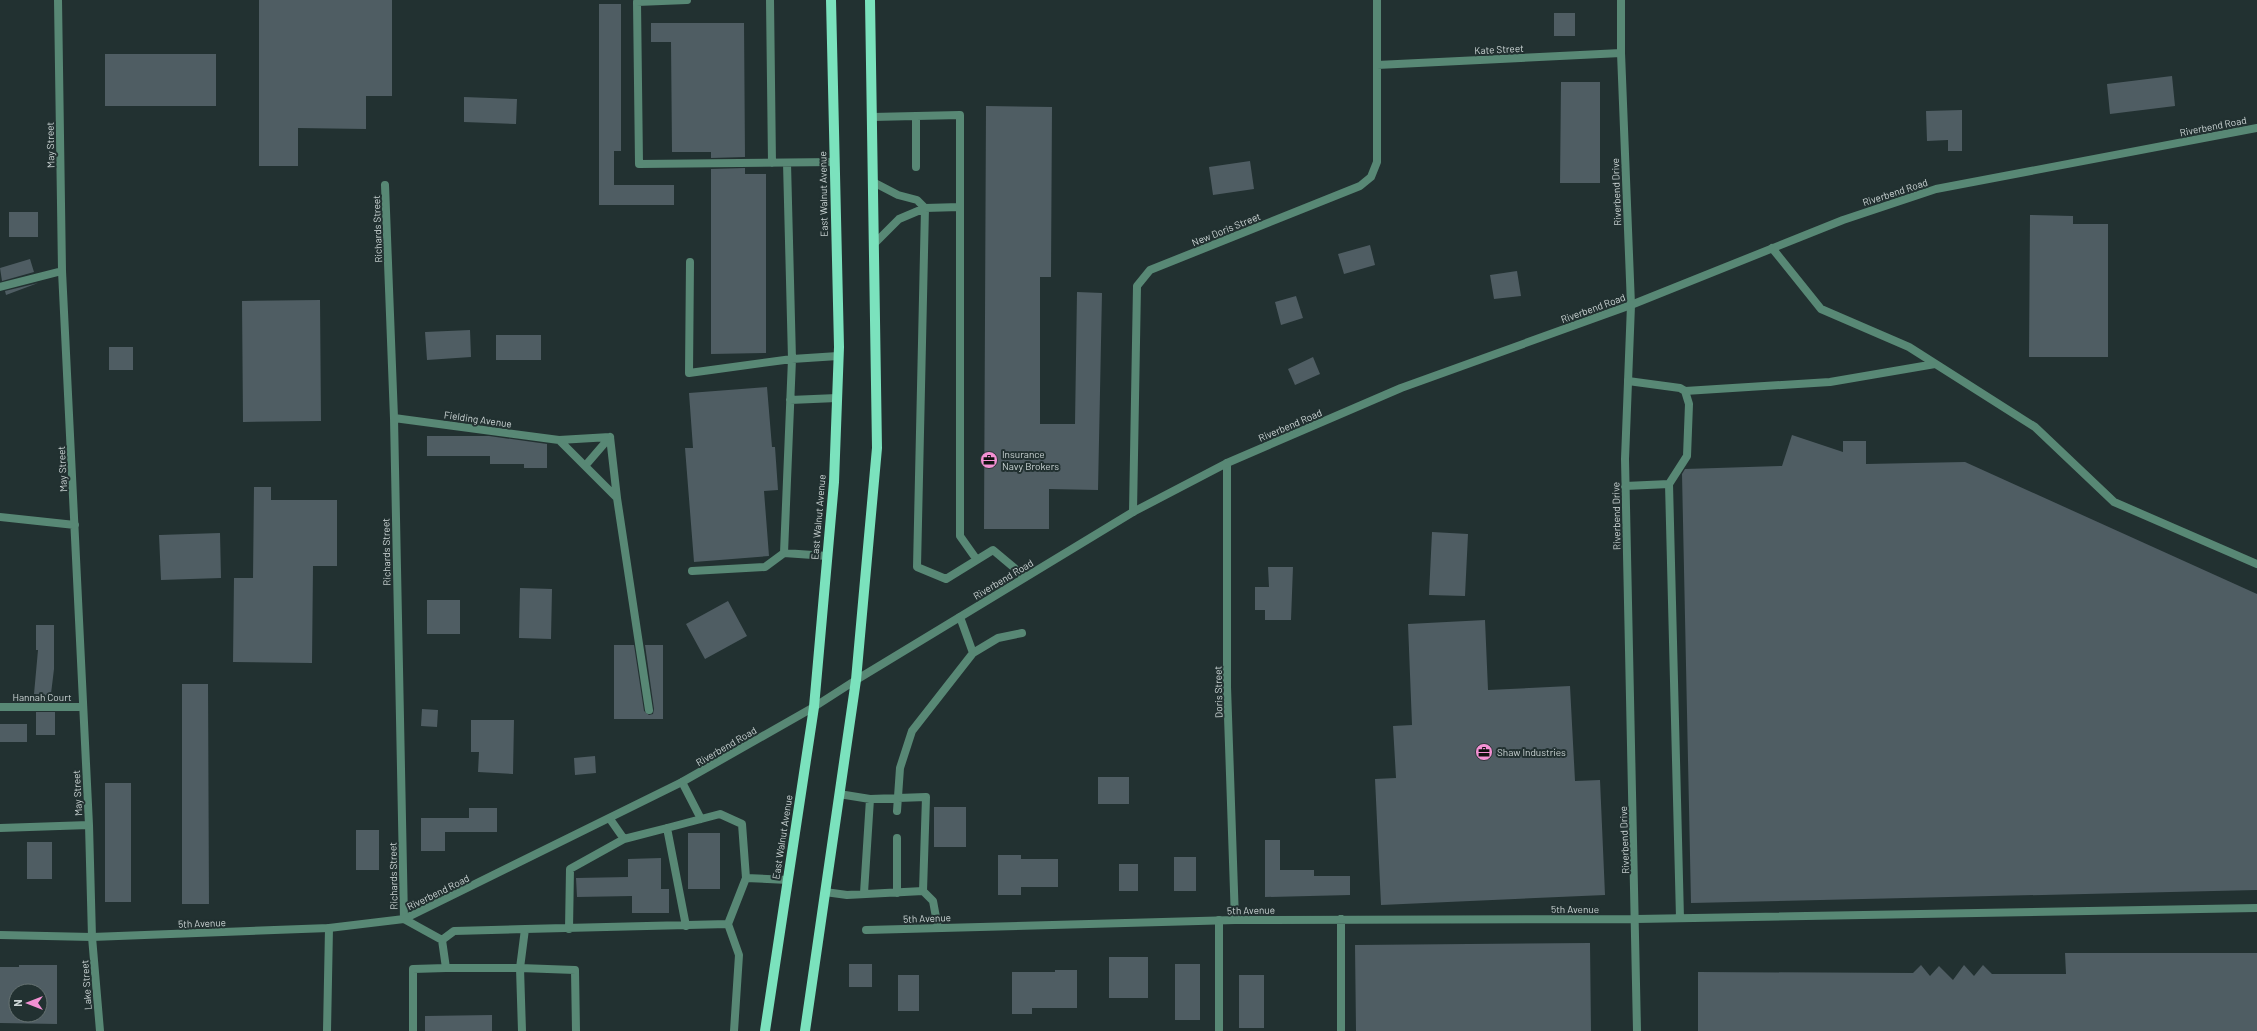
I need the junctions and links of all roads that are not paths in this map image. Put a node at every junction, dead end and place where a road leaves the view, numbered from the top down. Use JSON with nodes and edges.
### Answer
{"nodes":[{"id":1,"x":58,"y":0,"type":"edge"},
{"id":2,"x":687,"y":0,"type":"edge"},
{"id":3,"x":770,"y":0,"type":"edge"},
{"id":4,"x":831,"y":0,"type":"edge"},
{"id":5,"x":870,"y":0,"type":"edge"},
{"id":6,"x":1377,"y":0,"type":"edge"},
{"id":7,"x":1621,"y":0,"type":"edge"},
{"id":8,"x":1621,"y":53,"type":"junction"},
{"id":9,"x":1377,"y":65,"type":"junction"},
{"id":10,"x":916,"y":116,"type":"junction"},
{"id":11,"x":872,"y":117,"type":"junction"},
{"id":12,"x":2257,"y":128,"type":"edge"},
{"id":13,"x":835,"y":162,"type":"junction"},
{"id":14,"x":772,"y":163,"type":"junction"},
{"id":15,"x":788,"y":163,"type":"junction"},
{"id":16,"x":916,"y":167,"type":"dead end"},
{"id":17,"x":873,"y":182,"type":"junction"},
{"id":18,"x":385,"y":185,"type":"dead end"},
{"id":19,"x":960,"y":206,"type":"junction"},
{"id":20,"x":925,"y":208,"type":"junction"},
{"id":21,"x":875,"y":243,"type":"junction"},
{"id":22,"x":1772,"y":248,"type":"junction"},
{"id":23,"x":690,"y":262,"type":"dead end"},
{"id":24,"x":62,"y":271,"type":"junction"},
{"id":25,"x":0,"y":287,"type":"edge"},
{"id":26,"x":1631,"y":305,"type":"junction"},
{"id":27,"x":838,"y":356,"type":"junction"},
{"id":28,"x":792,"y":359,"type":"junction"},
{"id":29,"x":1935,"y":364,"type":"junction"},
{"id":30,"x":1628,"y":381,"type":"junction"},
{"id":31,"x":1685,"y":391,"type":"junction"},
{"id":32,"x":837,"y":398,"type":"junction"},
{"id":33,"x":790,"y":400,"type":"junction"},
{"id":34,"x":394,"y":418,"type":"junction"},
{"id":35,"x":610,"y":437,"type":"junction"},
{"id":36,"x":559,"y":440,"type":"junction"},
{"id":37,"x":1226,"y":463,"type":"junction"},
{"id":38,"x":585,"y":466,"type":"junction"},
{"id":39,"x":1669,"y":484,"type":"junction"},
{"id":40,"x":1625,"y":486,"type":"junction"},
{"id":41,"x":617,"y":498,"type":"junction"},
{"id":42,"x":1133,"y":512,"type":"junction"},
{"id":43,"x":0,"y":517,"type":"edge"},
{"id":44,"x":75,"y":525,"type":"junction"},
{"id":45,"x":784,"y":553,"type":"junction"},
{"id":46,"x":827,"y":556,"type":"junction"},
{"id":47,"x":976,"y":560,"type":"junction"},
{"id":48,"x":2257,"y":564,"type":"edge"},
{"id":49,"x":692,"y":571,"type":"dead end"},
{"id":50,"x":1025,"y":577,"type":"junction"},
{"id":51,"x":960,"y":617,"type":"junction"},
{"id":52,"x":1022,"y":633,"type":"dead end"},
{"id":53,"x":973,"y":653,"type":"junction"},
{"id":54,"x":856,"y":680,"type":"junction"},
{"id":55,"x":0,"y":707,"type":"edge"},
{"id":56,"x":83,"y":708,"type":"junction"},
{"id":57,"x":814,"y":708,"type":"junction"},
{"id":58,"x":649,"y":710,"type":"dead end"},
{"id":59,"x":682,"y":782,"type":"junction"},
{"id":60,"x":839,"y":794,"type":"junction"},
{"id":61,"x":897,"y":798,"type":"junction"},
{"id":62,"x":870,"y":799,"type":"junction"},
{"id":63,"x":897,"y":811,"type":"dead end"},
{"id":64,"x":610,"y":818,"type":"junction"},
{"id":65,"x":701,"y":819,"type":"junction"},
{"id":66,"x":89,"y":824,"type":"junction"},
{"id":67,"x":0,"y":828,"type":"edge"},
{"id":68,"x":667,"y":828,"type":"junction"},
{"id":69,"x":897,"y":838,"type":"dead end"},
{"id":70,"x":624,"y":839,"type":"junction"},
{"id":71,"x":746,"y":878,"type":"junction"},
{"id":72,"x":788,"y":880,"type":"junction"},
{"id":73,"x":923,"y":891,"type":"junction"},
{"id":74,"x":825,"y":892,"type":"junction"},
{"id":75,"x":864,"y":893,"type":"junction"},
{"id":76,"x":897,"y":893,"type":"junction"},
{"id":77,"x":2257,"y":908,"type":"edge"},
{"id":78,"x":1680,"y":918,"type":"junction"},
{"id":79,"x":404,"y":919,"type":"junction"},
{"id":80,"x":1341,"y":919,"type":"junction"},
{"id":81,"x":1636,"y":919,"type":"junction"},
{"id":82,"x":1219,"y":920,"type":"junction"},
{"id":83,"x":1236,"y":920,"type":"junction"},
{"id":84,"x":728,"y":924,"type":"junction"},
{"id":85,"x":686,"y":926,"type":"junction"},
{"id":86,"x":328,"y":928,"type":"junction"},
{"id":87,"x":938,"y":928,"type":"junction"},
{"id":88,"x":525,"y":929,"type":"junction"},
{"id":89,"x":569,"y":929,"type":"junction"},
{"id":90,"x":866,"y":930,"type":"dead end"},
{"id":91,"x":0,"y":935,"type":"edge"},
{"id":92,"x":92,"y":937,"type":"junction"},
{"id":93,"x":442,"y":940,"type":"junction"},
{"id":94,"x":446,"y":968,"type":"junction"},
{"id":95,"x":520,"y":968,"type":"junction"},
{"id":96,"x":1219,"y":1030,"type":"dead end"},
{"id":97,"x":100,"y":1031,"type":"edge"},
{"id":98,"x":327,"y":1031,"type":"edge"},
{"id":99,"x":413,"y":1031,"type":"edge"},
{"id":100,"x":522,"y":1031,"type":"edge"},
{"id":101,"x":576,"y":1031,"type":"edge"},
{"id":102,"x":734,"y":1031,"type":"edge"},
{"id":103,"x":765,"y":1031,"type":"edge"},
{"id":104,"x":805,"y":1031,"type":"edge"},
{"id":105,"x":1341,"y":1031,"type":"edge"},
{"id":106,"x":1637,"y":1031,"type":"edge"}],
"edges":[{"from":1,"to":24,"type":"street","name":"May Street"},
{"from":2,"to":14,"type":"street"},
{"from":3,"to":14,"type":"street"},
{"from":4,"to":13,"type":"main road","name":"East Walnut Avenue"},
{"from":5,"to":11,"type":"main road"},
{"from":6,"to":9,"type":"street","name":"New Doris Street"},
{"from":7,"to":8,"type":"street","name":"Riverbend Drive"},
{"from":8,"to":9,"type":"street","name":"Kate Street"},
{"from":8,"to":26,"type":"street","name":"Riverbend Drive"},
{"from":9,"to":42,"type":"street","name":"New Doris Street"},
{"from":10,"to":11,"type":"street"},
{"from":10,"to":16,"type":"street"},
{"from":10,"to":19,"type":"street"},
{"from":11,"to":17,"type":"main road"},
{"from":12,"to":22,"type":"street","name":"Riverbend Road"},
{"from":13,"to":15,"type":"street"},
{"from":13,"to":27,"type":"main road","name":"East Walnut Avenue"},
{"from":14,"to":15,"type":"street"},
{"from":15,"to":28,"type":"street"},
{"from":17,"to":20,"type":"street"},
{"from":17,"to":21,"type":"main road"},
{"from":18,"to":34,"type":"street","name":"Richards Street"},
{"from":19,"to":20,"type":"street"},
{"from":19,"to":47,"type":"street"},
{"from":20,"to":21,"type":"street"},
{"from":20,"to":47,"type":"street"},
{"from":21,"to":54,"type":"main road"},
{"from":22,"to":26,"type":"street","name":"Riverbend Road"},
{"from":22,"to":29,"type":"street"},
{"from":23,"to":28,"type":"street"},
{"from":24,"to":25,"type":"street"},
{"from":24,"to":44,"type":"street","name":"May Street"},
{"from":26,"to":30,"type":"street","name":"Riverbend Drive"},
{"from":26,"to":37,"type":"street","name":"Riverbend Road"},
{"from":27,"to":28,"type":"street"},
{"from":27,"to":32,"type":"main road","name":"East Walnut Avenue"},
{"from":28,"to":33,"type":"street"},
{"from":29,"to":31,"type":"street"},
{"from":29,"to":48,"type":"street"},
{"from":30,"to":31,"type":"street"},
{"from":30,"to":40,"type":"street","name":"Riverbend Drive"},
{"from":31,"to":39,"type":"street"},
{"from":32,"to":33,"type":"street"},
{"from":32,"to":46,"type":"main road","name":"East Walnut Avenue"},
{"from":33,"to":45,"type":"street"},
{"from":34,"to":36,"type":"street","name":"Fielding Avenue"},
{"from":34,"to":79,"type":"street","name":"Richards Street"},
{"from":35,"to":36,"type":"street","name":"Fielding Avenue"},
{"from":35,"to":38,"type":"street"},
{"from":35,"to":41,"type":"street"},
{"from":36,"to":38,"type":"street"},
{"from":37,"to":42,"type":"street","name":"Riverbend Road"},
{"from":37,"to":83,"type":"street","name":"Doris Street"},
{"from":38,"to":41,"type":"street"},
{"from":39,"to":40,"type":"street"},
{"from":39,"to":78,"type":"street"},
{"from":40,"to":81,"type":"street","name":"Riverbend Drive"},
{"from":41,"to":58,"type":"street"},
{"from":42,"to":50,"type":"street","name":"Riverbend Road"},
{"from":43,"to":44,"type":"street"},
{"from":44,"to":56,"type":"street","name":"May Street"},
{"from":45,"to":46,"type":"street"},
{"from":45,"to":49,"type":"street"},
{"from":46,"to":57,"type":"main road","name":"East Walnut Avenue"},
{"from":47,"to":50,"type":"street"},
{"from":50,"to":51,"type":"street","name":"Riverbend Road"},
{"from":51,"to":53,"type":"street"},
{"from":51,"to":54,"type":"street","name":"Riverbend Road"},
{"from":52,"to":53,"type":"street"},
{"from":53,"to":61,"type":"street"},
{"from":54,"to":57,"type":"street","name":"Riverbend Road"},
{"from":54,"to":60,"type":"main road"},
{"from":55,"to":56,"type":"street","name":"Hannah Court"},
{"from":56,"to":66,"type":"street","name":"May Street"},
{"from":57,"to":59,"type":"street","name":"Riverbend Road"},
{"from":57,"to":72,"type":"main road","name":"East Walnut Avenue"},
{"from":59,"to":64,"type":"street","name":"Riverbend Road"},
{"from":59,"to":65,"type":"street"},
{"from":60,"to":62,"type":"street"},
{"from":60,"to":74,"type":"main road"},
{"from":61,"to":62,"type":"street"},
{"from":61,"to":63,"type":"street"},
{"from":61,"to":73,"type":"street"},
{"from":62,"to":75,"type":"street"},
{"from":64,"to":70,"type":"street"},
{"from":64,"to":79,"type":"street","name":"Riverbend Road"},
{"from":65,"to":68,"type":"street"},
{"from":65,"to":71,"type":"street"},
{"from":66,"to":67,"type":"street"},
{"from":66,"to":92,"type":"street","name":"May Street"},
{"from":68,"to":70,"type":"street"},
{"from":68,"to":85,"type":"street"},
{"from":69,"to":76,"type":"street"},
{"from":70,"to":89,"type":"street"},
{"from":71,"to":72,"type":"street"},
{"from":71,"to":84,"type":"street"},
{"from":72,"to":103,"type":"main road","name":"East Walnut Avenue"},
{"from":73,"to":76,"type":"street"},
{"from":73,"to":87,"type":"street"},
{"from":74,"to":75,"type":"street"},
{"from":74,"to":104,"type":"main road"},
{"from":75,"to":76,"type":"street"},
{"from":77,"to":78,"type":"street","name":"5th Avenue"},
{"from":78,"to":81,"type":"street","name":"5th Avenue"},
{"from":79,"to":86,"type":"street","name":"5th Avenue"},
{"from":79,"to":93,"type":"street"},
{"from":80,"to":81,"type":"street","name":"5th Avenue"},
{"from":80,"to":83,"type":"street","name":"5th Avenue"},
{"from":80,"to":105,"type":"street"},
{"from":81,"to":106,"type":"street","name":"Riverbend Drive"},
{"from":82,"to":83,"type":"street","name":"5th Avenue"},
{"from":82,"to":87,"type":"street","name":"5th Avenue"},
{"from":82,"to":96,"type":"street"},
{"from":84,"to":85,"type":"street"},
{"from":84,"to":102,"type":"street"},
{"from":85,"to":89,"type":"street"},
{"from":86,"to":92,"type":"street","name":"5th Avenue"},
{"from":86,"to":98,"type":"street"},
{"from":87,"to":90,"type":"street","name":"5th Avenue"},
{"from":88,"to":89,"type":"street"},
{"from":88,"to":93,"type":"street"},
{"from":88,"to":95,"type":"street"},
{"from":91,"to":92,"type":"street","name":"5th Avenue"},
{"from":92,"to":97,"type":"street","name":"Lake Street"},
{"from":93,"to":94,"type":"street"},
{"from":94,"to":95,"type":"street"},
{"from":94,"to":99,"type":"street"},
{"from":95,"to":100,"type":"street"},
{"from":95,"to":101,"type":"street"}]}
